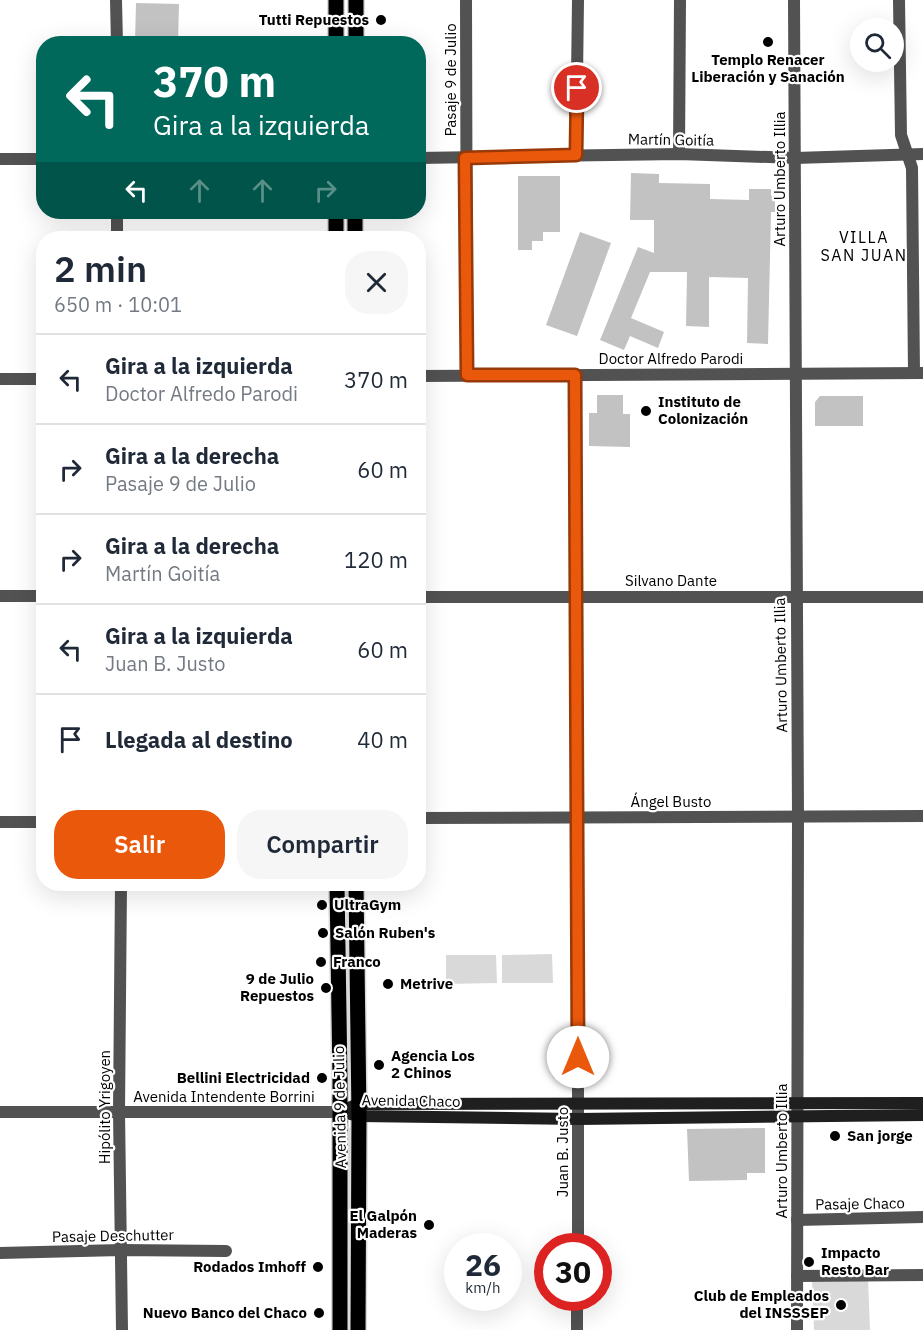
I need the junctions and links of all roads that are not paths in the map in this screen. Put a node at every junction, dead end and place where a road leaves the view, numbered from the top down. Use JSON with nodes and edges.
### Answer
{"nodes":[{"id":1,"x":116,"y":0,"type":"edge"},
{"id":2,"x":336,"y":0,"type":"edge"},
{"id":3,"x":356,"y":0,"type":"edge"},
{"id":4,"x":466,"y":0,"type":"edge"},
{"id":5,"x":578,"y":0,"type":"edge"},
{"id":6,"x":680,"y":0,"type":"edge"},
{"id":7,"x":794,"y":0,"type":"edge"},
{"id":8,"x":899,"y":0,"type":"edge"},
{"id":9,"x":117,"y":36,"type":"edge"},
{"id":10,"x":336,"y":36,"type":"edge"},
{"id":11,"x":356,"y":36,"type":"edge"},
{"id":12,"x":679,"y":154,"type":"junction"},
{"id":13,"x":908,"y":154,"type":"junction"},
{"id":14,"x":923,"y":154,"type":"edge"},
{"id":15,"x":576,"y":155,"type":"junction"},
{"id":16,"x":426,"y":158,"type":"edge"},
{"id":17,"x":465,"y":158,"type":"junction"},
{"id":18,"x":795,"y":158,"type":"junction"},
{"id":19,"x":0,"y":159,"type":"edge"},
{"id":20,"x":36,"y":159,"type":"edge"},
{"id":21,"x":795,"y":373,"type":"junction"},
{"id":22,"x":919,"y":373,"type":"edge"},
{"id":23,"x":467,"y":375,"type":"junction"},
{"id":24,"x":575,"y":375,"type":"junction"},
{"id":25,"x":426,"y":376,"type":"edge"},
{"id":26,"x":0,"y":379,"type":"edge"},
{"id":27,"x":36,"y":379,"type":"edge"},
{"id":28,"x":0,"y":596,"type":"edge"},
{"id":29,"x":36,"y":596,"type":"edge"},
{"id":30,"x":575,"y":596,"type":"junction"},
{"id":31,"x":796,"y":596,"type":"junction"},
{"id":32,"x":426,"y":597,"type":"edge"},
{"id":33,"x":923,"y":597,"type":"edge"},
{"id":34,"x":923,"y":816,"type":"edge"},
{"id":35,"x":798,"y":817,"type":"junction"},
{"id":36,"x":426,"y":818,"type":"edge"},
{"id":37,"x":578,"y":818,"type":"junction"},
{"id":38,"x":0,"y":822,"type":"edge"},
{"id":39,"x":36,"y":822,"type":"edge"},
{"id":40,"x":121,"y":891,"type":"edge"},
{"id":41,"x":336,"y":891,"type":"edge"},
{"id":42,"x":356,"y":891,"type":"edge"},
{"id":43,"x":923,"y":1103,"type":"edge"},
{"id":44,"x":578,"y":1105,"type":"junction"},
{"id":45,"x":359,"y":1110,"type":"junction"},
{"id":46,"x":797,"y":1110,"type":"junction"},
{"id":47,"x":0,"y":1112,"type":"edge"},
{"id":48,"x":119,"y":1112,"type":"junction"},
{"id":49,"x":340,"y":1112,"type":"junction"},
{"id":50,"x":923,"y":1116,"type":"edge"},
{"id":51,"x":578,"y":1119,"type":"junction"},
{"id":52,"x":923,"y":1218,"type":"edge"},
{"id":53,"x":797,"y":1220,"type":"junction"},
{"id":54,"x":578,"y":1233,"type":"edge"},
{"id":55,"x":121,"y":1250,"type":"junction"},
{"id":56,"x":226,"y":1251,"type":"dead end"},
{"id":57,"x":0,"y":1253,"type":"edge"},
{"id":58,"x":923,"y":1275,"type":"edge"},
{"id":59,"x":797,"y":1276,"type":"junction"},
{"id":60,"x":578,"y":1311,"type":"edge"},
{"id":61,"x":122,"y":1330,"type":"edge"},
{"id":62,"x":340,"y":1330,"type":"edge"},
{"id":63,"x":358,"y":1330,"type":"edge"},
{"id":64,"x":577,"y":1330,"type":"edge"},
{"id":65,"x":797,"y":1330,"type":"edge"}],
"edges":[{"from":1,"to":9,"type":"street"},
{"from":2,"to":10,"type":"main road"},
{"from":3,"to":11,"type":"main road"},
{"from":4,"to":17,"type":"street","name":"Pasaje 9 de Julio"},
{"from":5,"to":15,"type":"street"},
{"from":6,"to":12,"type":"street"},
{"from":7,"to":18,"type":"street","name":"Arturo Umberto Illia"},
{"from":8,"to":13,"type":"street"},
{"from":12,"to":15,"type":"street","name":"Martín Goitía"},
{"from":12,"to":18,"type":"street","name":"Martín Goitía"},
{"from":13,"to":14,"type":"street","name":"Martín Goitía"},
{"from":13,"to":18,"type":"street","name":"Martín Goitía"},
{"from":13,"to":22,"type":"street"},
{"from":15,"to":17,"type":"street","name":"Martín Goitía"},
{"from":16,"to":17,"type":"street","name":"Martín Goitía"},
{"from":17,"to":23,"type":"street","name":"Pasaje 9 de Julio"},
{"from":18,"to":21,"type":"street","name":"Arturo Umberto Illia"},
{"from":19,"to":20,"type":"street"},
{"from":21,"to":22,"type":"street","name":"Doctor Alfredo Parodi"},
{"from":21,"to":24,"type":"street","name":"Doctor Alfredo Parodi"},
{"from":21,"to":31,"type":"street","name":"Arturo Umberto Illia"},
{"from":23,"to":24,"type":"street","name":"Doctor Alfredo Parodi"},
{"from":23,"to":25,"type":"street","name":"Doctor Alfredo Parodi"},
{"from":24,"to":30,"type":"street","name":"Juan B. Justo"},
{"from":26,"to":27,"type":"street"},
{"from":28,"to":29,"type":"street"},
{"from":30,"to":31,"type":"street","name":"Silvano Dante"},
{"from":30,"to":32,"type":"street","name":"Silvano Dante"},
{"from":30,"to":37,"type":"street","name":"Juan B. Justo"},
{"from":31,"to":33,"type":"street","name":"Silvano Dante"},
{"from":31,"to":35,"type":"street","name":"Arturo Umberto Illia"},
{"from":34,"to":35,"type":"street","name":"Ángel Busto"},
{"from":35,"to":37,"type":"street","name":"Ángel Busto"},
{"from":35,"to":46,"type":"street","name":"Arturo Umberto Illia"},
{"from":36,"to":37,"type":"street","name":"Ángel Busto"},
{"from":37,"to":44,"type":"street","name":"Juan B. Justo"},
{"from":38,"to":39,"type":"street"},
{"from":40,"to":48,"type":"street","name":"Hipólito Yrigoyen"},
{"from":41,"to":49,"type":"main road","name":"Avenida 9 de Julio"},
{"from":42,"to":45,"type":"main road","name":"Avenida 9 de Julio"},
{"from":43,"to":46,"type":"main road","name":"Avenida Chaco"},
{"from":44,"to":45,"type":"main road","name":"Avenida Chaco"},
{"from":44,"to":46,"type":"main road","name":"Avenida Chaco"},
{"from":44,"to":51,"type":"street","name":"Juan B. Justo"},
{"from":45,"to":49,"type":"main road","name":"Avenida Chaco"},
{"from":45,"to":51,"type":"main road","name":"Avenida Chaco"},
{"from":45,"to":63,"type":"main road","name":"Avenida 9 de Julio"},
{"from":46,"to":50,"type":"main road","name":"Avenida Chaco"},
{"from":46,"to":51,"type":"main road","name":"Avenida Chaco"},
{"from":46,"to":53,"type":"street","name":"Arturo Umberto Illia"},
{"from":47,"to":48,"type":"street","name":"Avenida Intendente Borrini"},
{"from":48,"to":49,"type":"street","name":"Avenida Intendente Borrini"},
{"from":48,"to":55,"type":"street","name":"Hipólito Yrigoyen"},
{"from":49,"to":62,"type":"main road","name":"Avenida 9 de Julio"},
{"from":51,"to":54,"type":"street","name":"Juan B. Justo"},
{"from":52,"to":53,"type":"street","name":"Pasaje Chaco"},
{"from":53,"to":59,"type":"street","name":"Arturo Umberto Illia"},
{"from":55,"to":56,"type":"street","name":"Pasaje Deschutter"},
{"from":55,"to":57,"type":"street","name":"Pasaje Deschutter"},
{"from":55,"to":61,"type":"street","name":"Hipólito Yrigoyen"},
{"from":58,"to":59,"type":"street"},
{"from":59,"to":65,"type":"street","name":"Arturo Umberto Illia"},
{"from":60,"to":64,"type":"street"}]}
